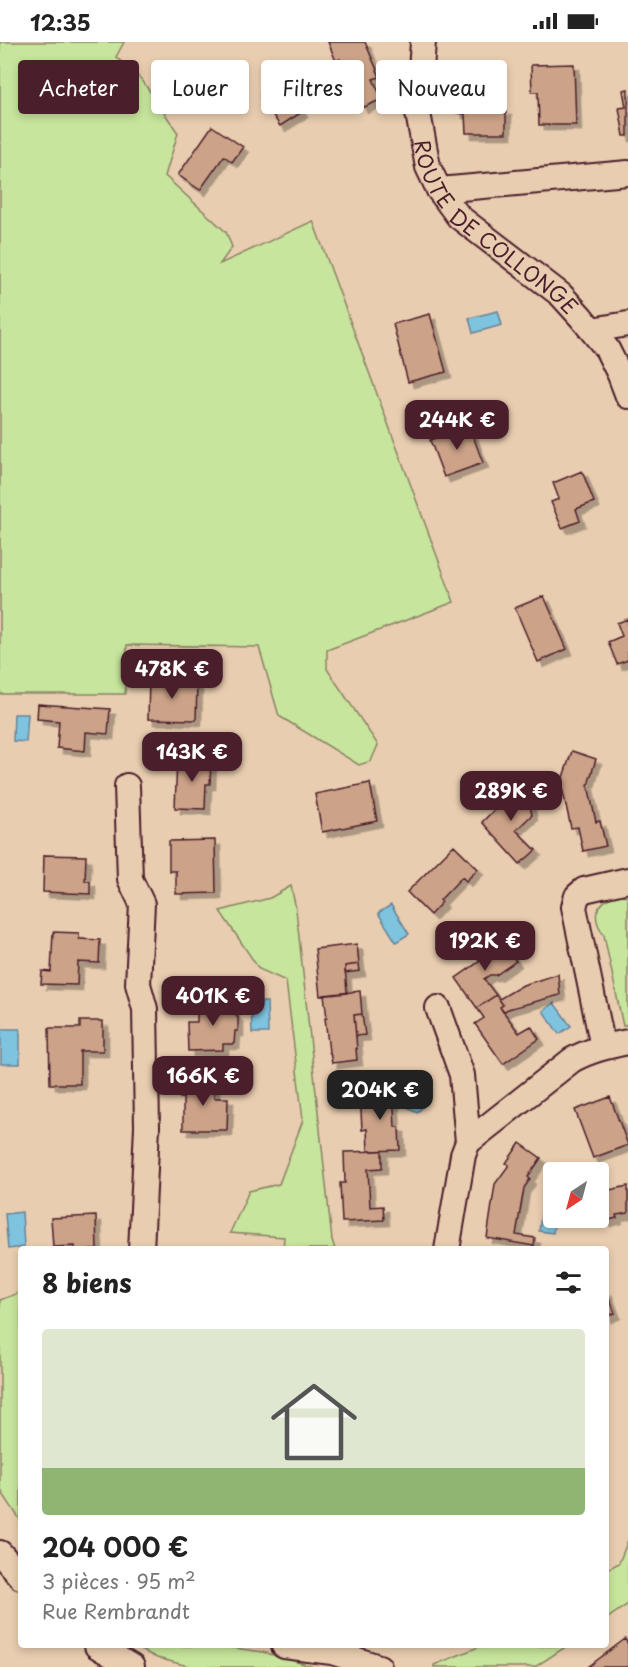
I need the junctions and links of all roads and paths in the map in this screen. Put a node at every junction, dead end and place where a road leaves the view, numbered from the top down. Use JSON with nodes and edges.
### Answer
{"nodes":[{"id":1,"x":423,"y":42,"type":"edge"},
{"id":2,"x":628,"y":173,"type":"edge"},
{"id":3,"x":439,"y":190,"type":"junction"},
{"id":4,"x":628,"y":324,"type":"edge"},
{"id":5,"x":592,"y":330,"type":"junction"},
{"id":6,"x":628,"y":396,"type":"edge"},
{"id":7,"x":127,"y":786,"type":"dead end"},
{"id":8,"x":628,"y":880,"type":"edge"},
{"id":9,"x":438,"y":1008,"type":"dead end"},
{"id":10,"x":628,"y":1042,"type":"edge"},
{"id":11,"x":603,"y":1047,"type":"junction"},
{"id":12,"x":468,"y":1142,"type":"junction"},
{"id":13,"x":141,"y":1246,"type":"edge"},
{"id":14,"x":448,"y":1246,"type":"edge"},
{"id":15,"x":0,"y":1553,"type":"edge"},
{"id":16,"x":18,"y":1574,"type":"edge"},
{"id":17,"x":100,"y":1648,"type":"edge"},
{"id":18,"x":300,"y":1648,"type":"edge"},
{"id":19,"x":132,"y":1667,"type":"edge"},
{"id":20,"x":379,"y":1667,"type":"edge"}],
"edges":[{"from":1,"to":3,"type":"street","name":"ROUTE DE COLLONGE"},
{"from":2,"to":3,"type":"street"},
{"from":3,"to":5,"type":"street","name":"ROUTE DE COLLONGE"},
{"from":4,"to":5,"type":"street","name":"ROUTE DE COLLONGE"},
{"from":5,"to":6,"type":"street","name":"ROUTE DE COLLONGE"},
{"from":7,"to":13,"type":"street"},
{"from":8,"to":11,"type":"street"},
{"from":9,"to":12,"type":"street"},
{"from":10,"to":11,"type":"street"},
{"from":11,"to":12,"type":"street"},
{"from":12,"to":14,"type":"street"},
{"from":15,"to":16,"type":"street"},
{"from":17,"to":19,"type":"street"},
{"from":18,"to":20,"type":"street"}]}
